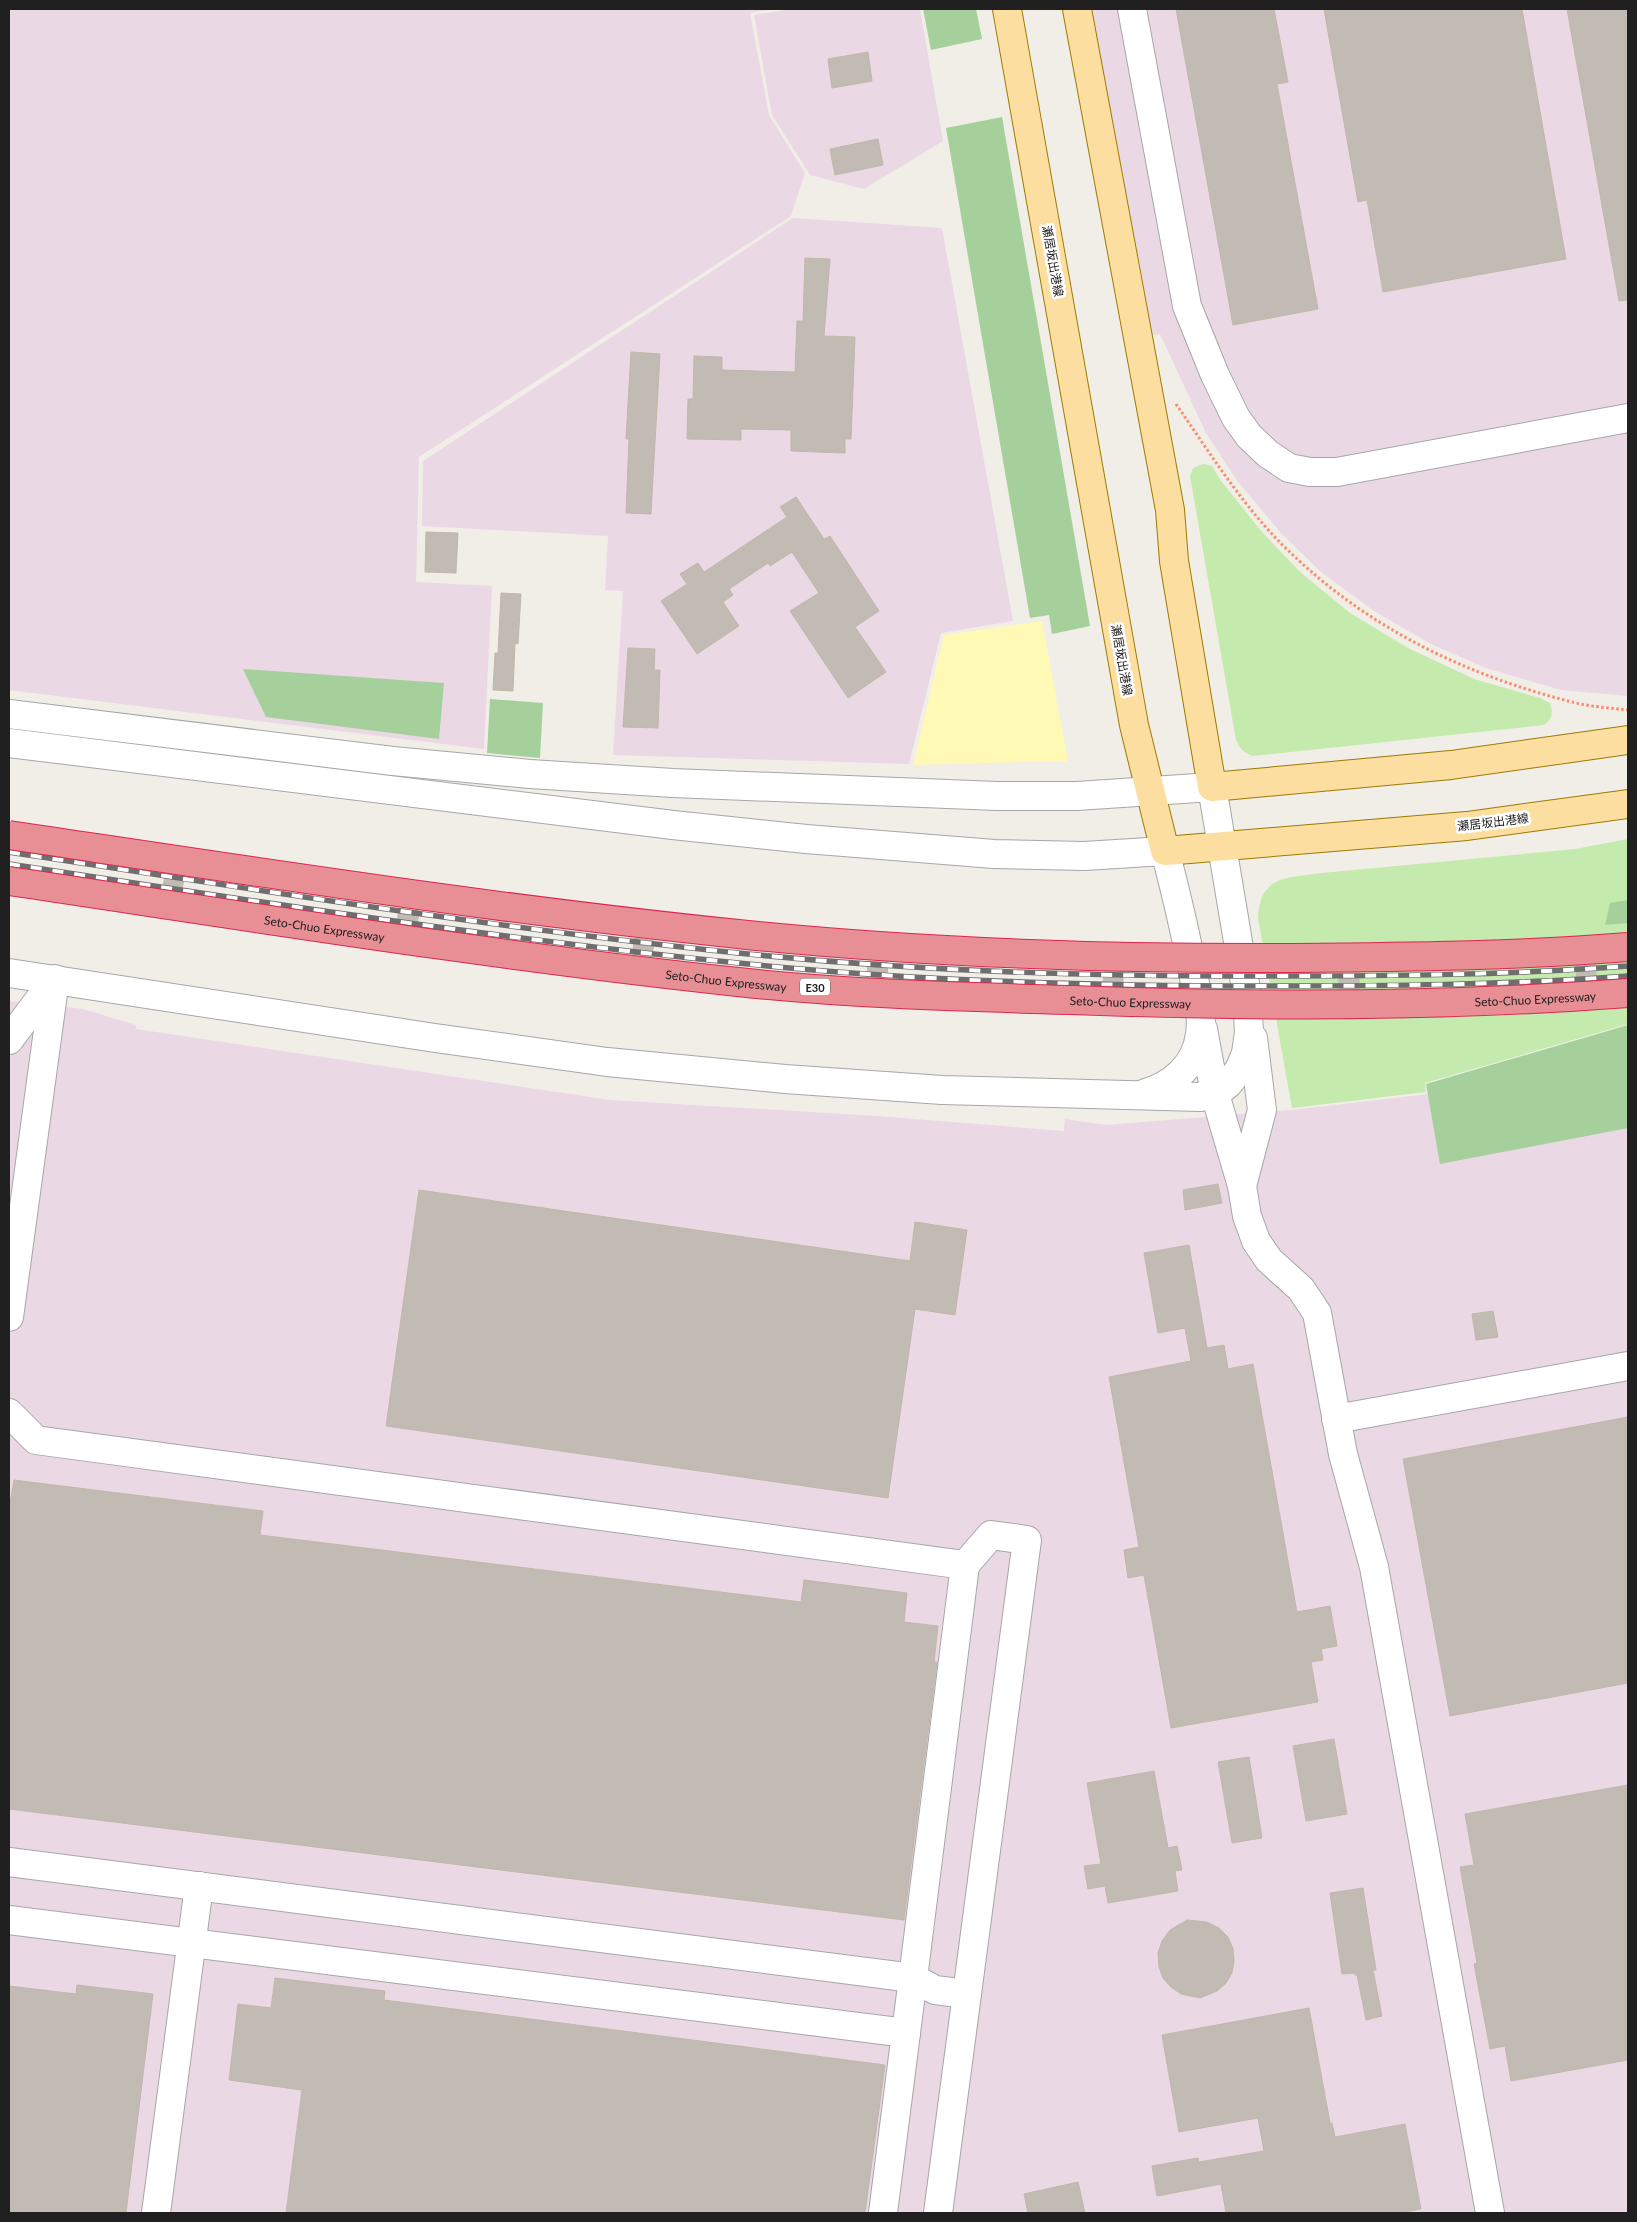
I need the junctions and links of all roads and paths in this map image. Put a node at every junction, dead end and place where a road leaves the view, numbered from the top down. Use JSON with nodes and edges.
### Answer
{"nodes":[{"id":1,"x":1007,"y":9,"type":"edge"},
{"id":2,"x":1077,"y":9,"type":"edge"},
{"id":3,"x":1132,"y":9,"type":"edge"},
{"id":4,"x":1171,"y":396,"type":"dead end"},
{"id":5,"x":1628,"y":418,"type":"edge"},
{"id":6,"x":1628,"y":710,"type":"edge"},
{"id":7,"x":9,"y":714,"type":"edge"},
{"id":8,"x":1628,"y":740,"type":"edge"},
{"id":9,"x":9,"y":743,"type":"edge"},
{"id":10,"x":1212,"y":787,"type":"junction"},
{"id":11,"x":1150,"y":792,"type":"junction"},
{"id":12,"x":1628,"y":804,"type":"edge"},
{"id":13,"x":9,"y":835,"type":"edge"},
{"id":14,"x":1221,"y":847,"type":"junction"},
{"id":15,"x":1164,"y":850,"type":"junction"},
{"id":16,"x":9,"y":881,"type":"edge"},
{"id":17,"x":1628,"y":947,"type":"edge"},
{"id":18,"x":9,"y":973,"type":"edge"},
{"id":19,"x":55,"y":979,"type":"junction"},
{"id":20,"x":1628,"y":993,"type":"edge"},
{"id":21,"x":1247,"y":995,"type":"junction"},
{"id":22,"x":1200,"y":1015,"type":"junction"},
{"id":23,"x":9,"y":1040,"type":"edge"},
{"id":24,"x":1215,"y":1094,"type":"junction"},
{"id":25,"x":1134,"y":1096,"type":"junction"},
{"id":26,"x":1242,"y":1186,"type":"junction"},
{"id":27,"x":9,"y":1317,"type":"edge"},
{"id":28,"x":1628,"y":1366,"type":"edge"},
{"id":29,"x":9,"y":1413,"type":"edge"},
{"id":30,"x":1336,"y":1419,"type":"junction"},
{"id":31,"x":36,"y":1440,"type":"junction"},
{"id":32,"x":9,"y":1445,"type":"edge"},
{"id":33,"x":965,"y":1565,"type":"junction"},
{"id":34,"x":9,"y":1862,"type":"edge"},
{"id":35,"x":199,"y":1886,"type":"junction"},
{"id":36,"x":9,"y":1920,"type":"edge"},
{"id":37,"x":192,"y":1944,"type":"junction"},
{"id":38,"x":913,"y":1978,"type":"junction"},
{"id":39,"x":967,"y":1994,"type":"junction"},
{"id":40,"x":906,"y":2033,"type":"junction"},
{"id":41,"x":156,"y":2213,"type":"edge"},
{"id":42,"x":883,"y":2213,"type":"edge"},
{"id":43,"x":938,"y":2213,"type":"edge"},
{"id":44,"x":1490,"y":2213,"type":"edge"}],
"edges":[{"from":1,"to":11,"type":"main road","name":"瀬居坂出港線"},
{"from":2,"to":10,"type":"main road"},
{"from":3,"to":5,"type":"street"},
{"from":4,"to":6,"type":"path"},
{"from":7,"to":11,"type":"street"},
{"from":8,"to":10,"type":"main road"},
{"from":9,"to":15,"type":"street"},
{"from":10,"to":11,"type":"street"},
{"from":10,"to":14,"type":"street"},
{"from":11,"to":15,"type":"main road","name":"瀬居坂出港線"},
{"from":12,"to":14,"type":"main road","name":"瀬居坂出港線"},
{"from":13,"to":17,"type":"highway","bridge":true},
{"from":14,"to":15,"type":"main road","name":"瀬居坂出港線"},
{"from":14,"to":21,"type":"street"},
{"from":15,"to":22,"type":"street"},
{"from":16,"to":20,"type":"highway","name":"Seto-Chuo Expressway","number":"E30","bridge":true},
{"from":18,"to":19,"type":"street"},
{"from":19,"to":23,"type":"street"},
{"from":19,"to":25,"type":"street"},
{"from":19,"to":27,"type":"street"},
{"from":21,"to":24,"type":"street"},
{"from":21,"to":26,"type":"street"},
{"from":22,"to":24,"type":"street"},
{"from":22,"to":25,"type":"street"},
{"from":24,"to":25,"type":"street"},
{"from":24,"to":26,"type":"street"},
{"from":26,"to":30,"type":"street"},
{"from":28,"to":30,"type":"street"},
{"from":29,"to":31,"type":"street"},
{"from":30,"to":44,"type":"street"},
{"from":31,"to":32,"type":"street"},
{"from":31,"to":33,"type":"street"},
{"from":33,"to":38,"type":"street"},
{"from":33,"to":39,"type":"street"},
{"from":34,"to":35,"type":"street"},
{"from":35,"to":37,"type":"street"},
{"from":35,"to":38,"type":"street"},
{"from":36,"to":37,"type":"street"},
{"from":37,"to":40,"type":"street"},
{"from":37,"to":41,"type":"street"},
{"from":38,"to":39,"type":"street"},
{"from":38,"to":40,"type":"street"},
{"from":39,"to":43,"type":"street"},
{"from":40,"to":42,"type":"street"}]}
